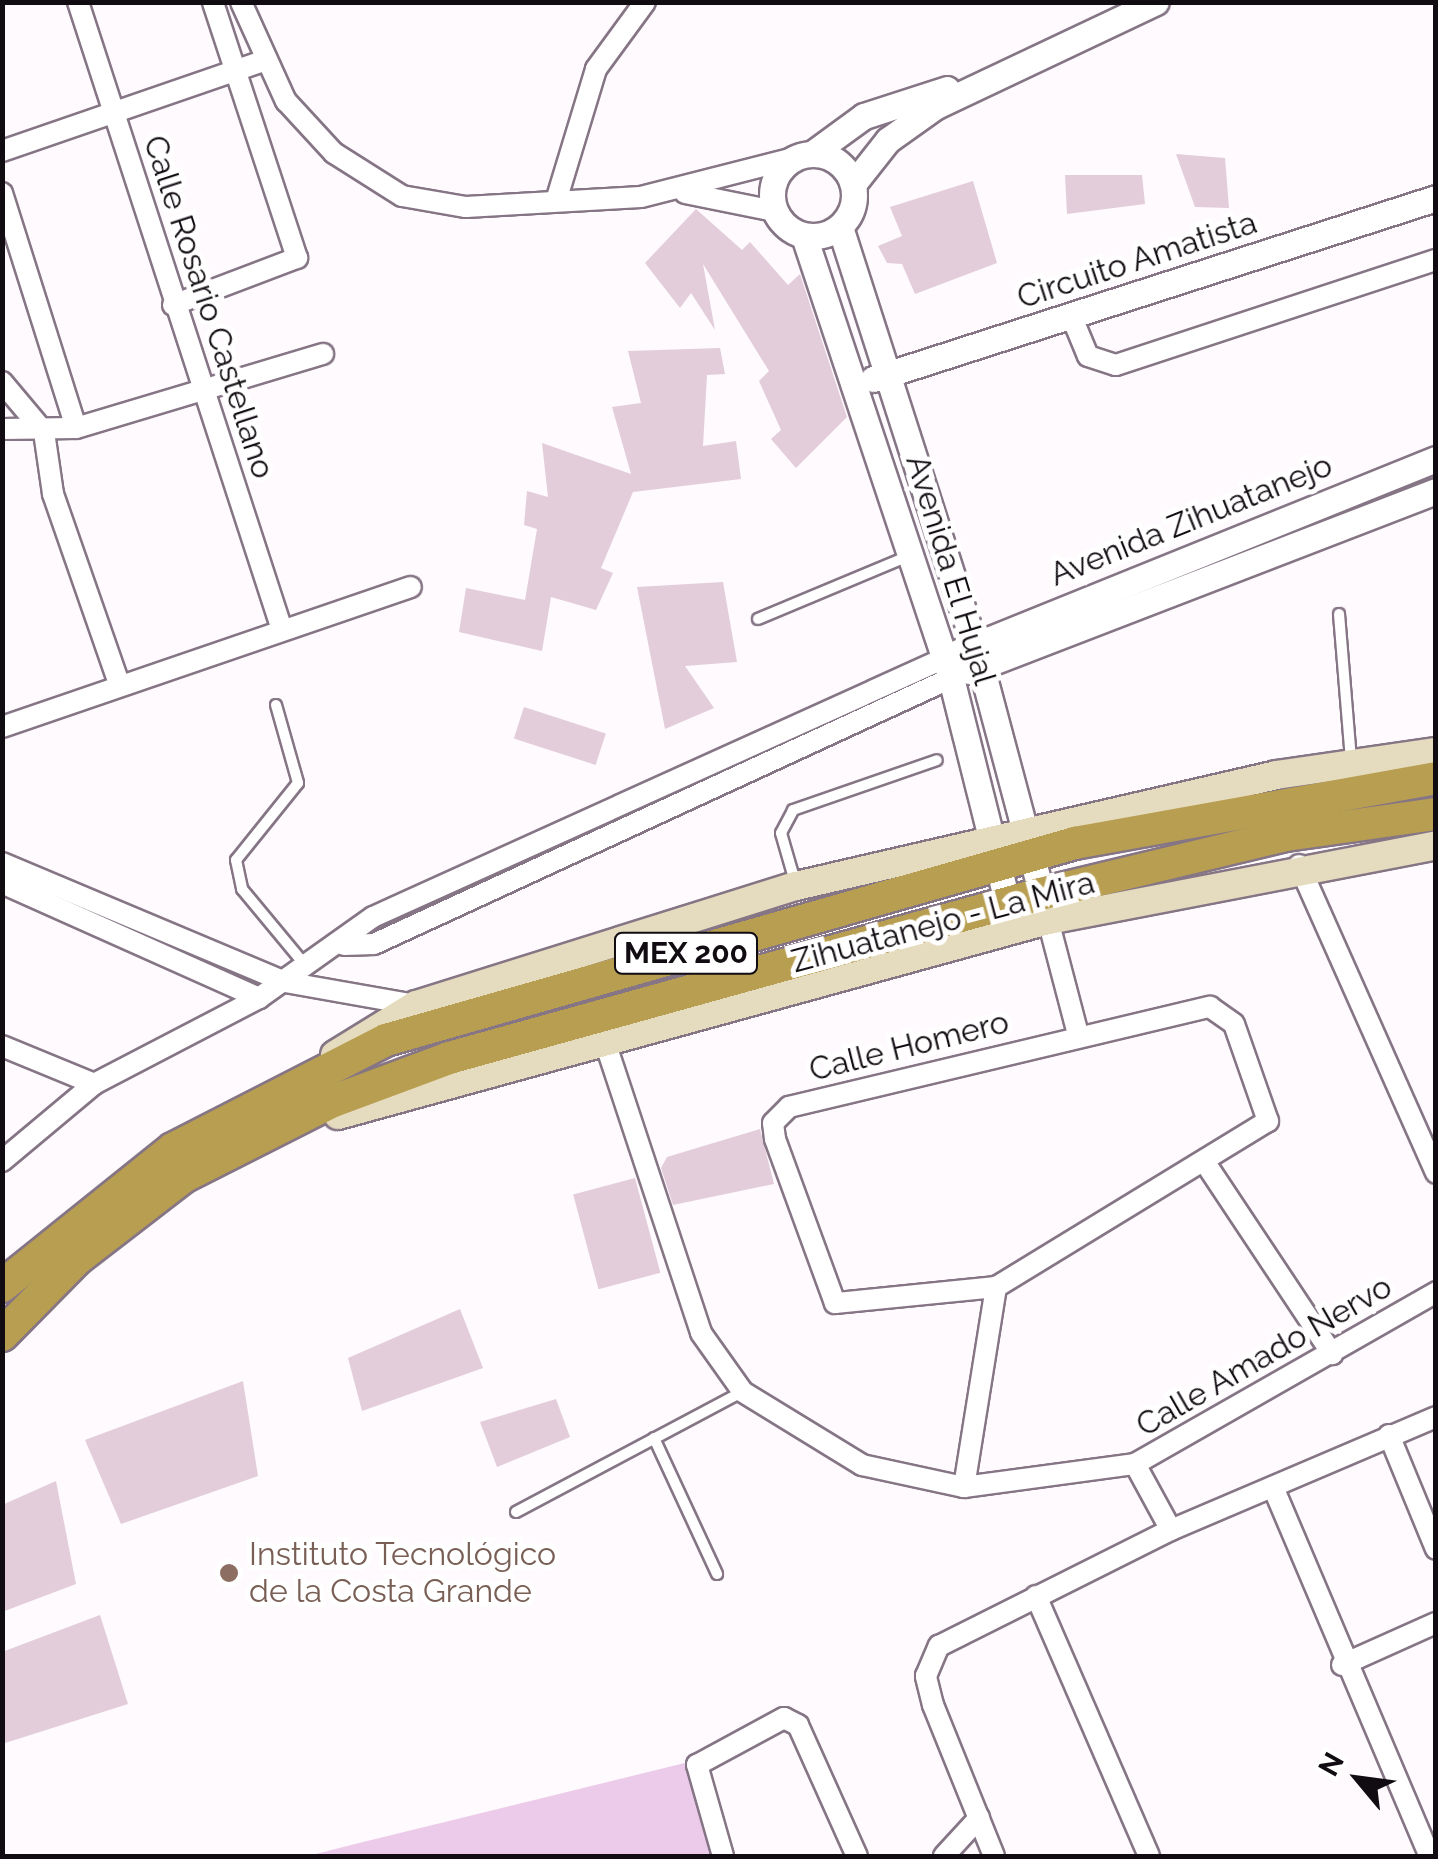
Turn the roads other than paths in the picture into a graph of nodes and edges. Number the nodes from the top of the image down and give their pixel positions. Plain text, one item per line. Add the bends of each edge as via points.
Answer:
1 (78, 2) edge
2 (212, 2) edge
3 (241, 2) edge
4 (645, 2) edge
5 (1156, 2) edge
6 (264, 61) junction
7 (235, 72) junction
8 (1000, 74) junction
9 (116, 118) junction
10 (2, 151) edge
11 (804, 156) junction
12 (854, 182) junction
13 (2, 192) edge
14 (668, 192) junction
15 (1436, 198) edge
16 (556, 201) junction
17 (774, 211) junction
18 (8, 220) junction
19 (840, 227) junction
20 (804, 236) junction
21 (2, 248) edge
22 (1436, 260) edge
23 (173, 305) junction
24 (1071, 315) junction
25 (322, 354) dead end
26 (885, 375) junction
27 (2, 382) edge
28 (202, 385) junction
29 (858, 385) junction
30 (76, 428) junction
31 (2, 429) edge
32 (44, 432) junction
33 (1436, 458) edge
34 (1436, 491) edge
35 (1206, 548) junction
36 (912, 555) junction
37 (1210, 575) junction
38 (411, 587) dead end
39 (1339, 614) dead end
40 (758, 619) dead end
41 (282, 630) junction
42 (976, 655) junction
43 (948, 668) junction
44 (120, 686) junction
45 (276, 705) dead end
46 (2, 727) edge
47 (1436, 752) edge
48 (938, 760) dead end
49 (1351, 760) junction
50 (1436, 778) edge
51 (1436, 814) edge
52 (1436, 845) edge
53 (1013, 848) junction
54 (2, 863) edge
55 (1300, 864) junction
56 (2, 882) edge
57 (796, 886) junction
58 (1044, 907) junction
59 (1011, 916) junction
60 (307, 966) junction
61 (285, 982) junction
62 (260, 998) junction
63 (416, 1005) junction
64 (1078, 1034) junction
65 (606, 1042) junction
66 (2, 1046) edge
67 (314, 1071) junction
68 (94, 1084) junction
69 (1204, 1160) junction
70 (2, 1161) edge
71 (1436, 1173) edge
72 (183, 1177) junction
73 (2, 1286) edge
74 (996, 1286) junction
75 (1436, 1292) edge
76 (2, 1335) edge
77 (1332, 1354) junction
78 (743, 1392) junction
79 (1436, 1417) edge
80 (1389, 1435) junction
81 (654, 1438) junction
82 (1135, 1464) junction
83 (964, 1487) junction
84 (1274, 1487) junction
85 (516, 1512) dead end
86 (1171, 1530) junction
87 (1436, 1549) edge
88 (716, 1574) dead end
89 (1036, 1596) junction
90 (1436, 1622) edge
91 (1342, 1665) junction
92 (979, 1818) junction
93 (723, 1856) edge
94 (857, 1856) edge
95 (944, 1856) edge
96 (994, 1856) edge
97 (1149, 1856) edge
98 (1430, 1856) edge

1 - 9 street, Calle Rosario Castellano
2 - 7 street
3 - 6 street
4 - 16 street via 596,69
5 - 8 street
6 - 7 street
6 - 16 street via 334,154 402,196 466,207
7 - 9 street
7 - 23 street via 297,258
8 - 11 street via 864,116
8 - 12 street via 888,140
9 - 10 street
9 - 23 street, Calle Rosario Castellano
11 - 12 street via 842,165
11 - 14 street
11 - 17 street via 778,172
12 - 19 street
13 - 18 street
14 - 16 street
14 - 17 street
15 - 24 street, Circuito Amatista
17 - 20 street
18 - 21 street
18 - 30 street
19 - 20 street
19 - 26 street, Avenida El Hujal
20 - 29 street, Avenida El Hujal
22 - 24 street via 1116,366 1088,356
23 - 28 street, Calle Rosario Castellano
24 - 26 street, Circuito Amatista
25 - 28 street
26 - 29 street, Circuito Amatista
26 - 42 street, Avenida El Hujal
27 - 32 street
28 - 30 street
28 - 41 street, Calle Rosario Castellano
29 - 36 street, Avenida El Hujal
30 - 32 street
31 - 32 street
32 - 44 street via 53,494
33 - 35 street, Avenida Zihuatanejo
34 - 37 street, Avenida Zihuatanejo
35 - 37 street
35 - 42 street, Avenida Zihuatanejo
36 - 40 lane
36 - 43 street, Avenida El Hujal
37 - 42 street, Avenida Zihuatanejo
38 - 41 street
39 - 49 lane
41 - 44 street
42 - 43 street
42 - 53 street, Avenida El Hujal
43 - 53 street, Avenida El Hujal
43 - 60 street via 373,917 344,946
44 - 46 street
45 - 60 lane via 298,783 236,860 242,889
47 - 49 main road
48 - 57 lane via 793,810 782,833
49 - 53 main road
50 - 53 highway, Zihuatanejo - La Mira / MEX 200
51 - 58 highway, Zihuatanejo - La Mira / MEX 200 via 1286,834
52 - 55 main road
53 - 57 main road
53 - 58 street, Avenida El Hujal
53 - 59 street, Avenida El Hujal
53 - 67 highway, Zihuatanejo - La Mira / MEX 200 via 458,1016
54 - 61 street
55 - 58 main road
55 - 71 street
56 - 62 street
57 - 63 main road
58 - 59 highway, Zihuatanejo - La Mira / MEX 200
58 - 64 street
59 - 65 main road
59 - 72 highway, Zihuatanejo - La Mira / MEX 200 via 449,1058 331,1102
60 - 61 street
61 - 62 street
61 - 63 street
62 - 68 street
63 - 67 main road
64 - 69 street, Calle Homero via 1219,1007 1268,1120
64 - 74 street, Calle Homero via 788,1107 773,1123 835,1303
65 - 72 main road via 344,1113
65 - 78 street, Calle Amado Nervo via 702,1333
66 - 68 street
67 - 73 highway, Zihuatanejo - La Mira / MEX 200 via 173,1149
68 - 70 street
69 - 74 street, Calle Homero
69 - 77 street
72 - 76 highway, Zihuatanejo - La Mira / MEX 200 via 78,1258
74 - 83 street
75 - 77 street, Calle Amado Nervo
77 - 82 street, Calle Amado Nervo
78 - 81 lane
78 - 83 street, Calle Amado Nervo via 862,1465
79 - 80 street
80 - 84 street
80 - 87 street
81 - 85 lane
81 - 88 lane
82 - 83 street, Calle Amado Nervo
82 - 86 street
84 - 86 street
84 - 91 street
86 - 89 street
89 - 92 street via 940,1646 926,1676
89 - 97 street
90 - 91 street
91 - 98 street
92 - 95 street
92 - 96 street
93 - 94 street via 697,1764 784,1718 798,1725

